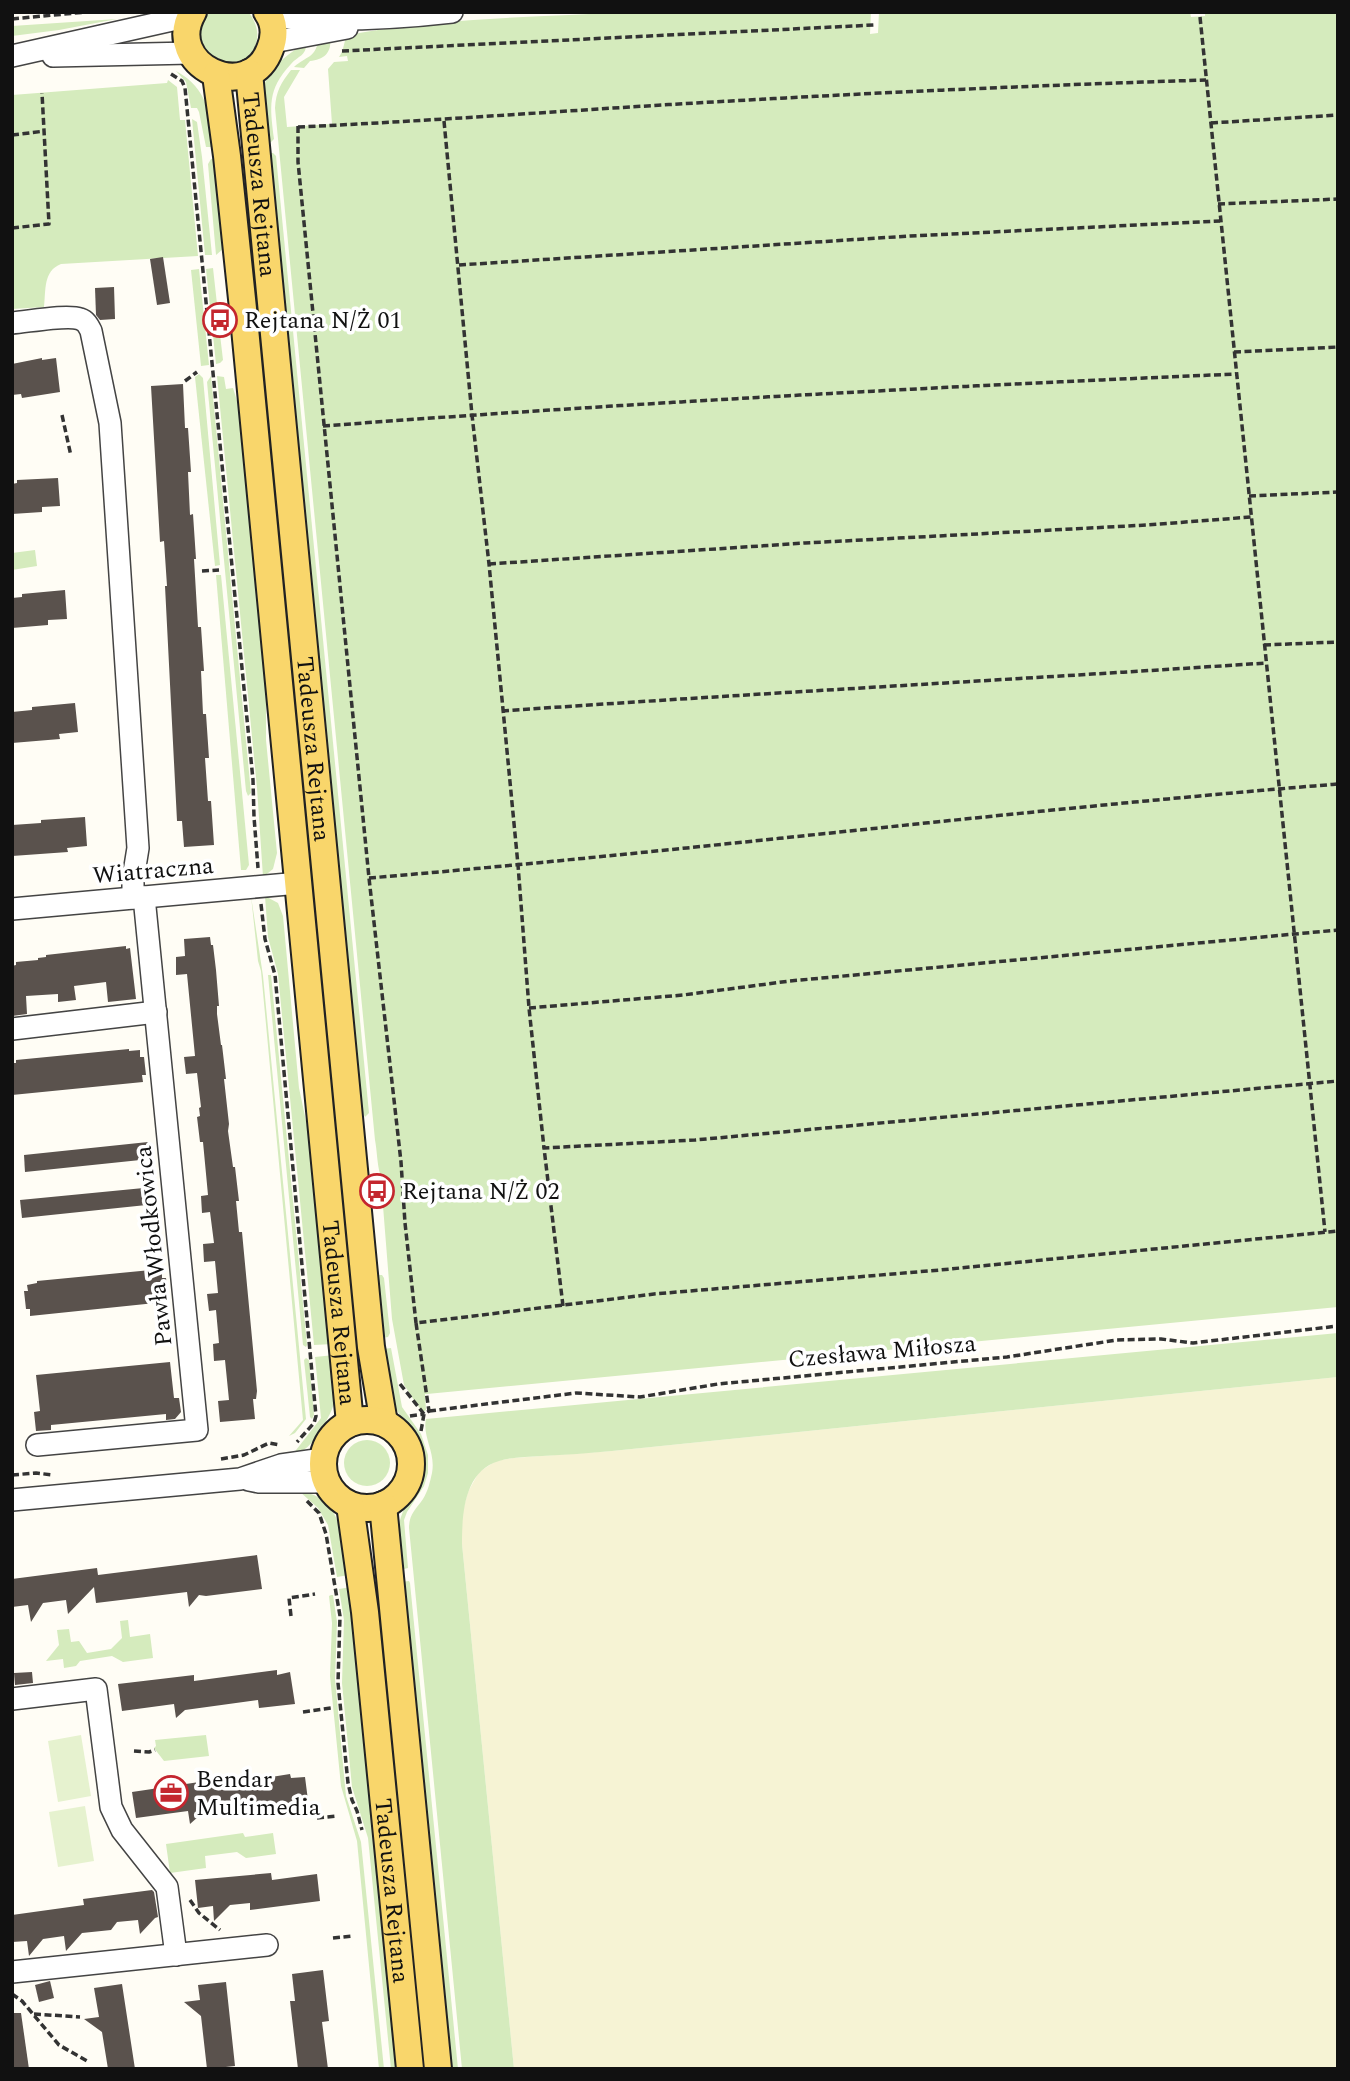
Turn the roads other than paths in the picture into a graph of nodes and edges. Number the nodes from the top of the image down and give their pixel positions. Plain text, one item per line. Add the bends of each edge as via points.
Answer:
1 (452, 12) edge
2 (191, 14) edge
3 (270, 24) edge
4 (191, 53) junction
5 (12, 57) edge
6 (249, 73) junction
7 (216, 75) junction
8 (12, 323) edge
9 (299, 883) junction
10 (139, 897) junction
11 (12, 909) edge
12 (156, 1012) junction
13 (12, 1028) edge
14 (350, 1423) junction
15 (384, 1423) junction
16 (37, 1445) dead end
17 (324, 1470) junction
18 (12, 1500) edge
19 (350, 1505) junction
20 (383, 1506) junction
21 (12, 1699) edge
22 (267, 1945) dead end
23 (176, 1955) junction
24 (12, 1972) edge
25 (410, 2069) edge
26 (438, 2069) edge

1 - 3 street
2 - 4 main road via 187,28
2 - 5 street
3 - 6 main road via 268,55
4 - 5 street
4 - 7 main road via 201,67
6 - 7 main road
6 - 15 main road, Tadeusza Rejtana via 371,1347
7 - 9 main road, Tadeusza Rejtana
8 - 10 street, Pawła Włodkowica via 80,319 91,331 109,413 138,848 133,878
9 - 10 street, Wiatraczna
9 - 14 main road, Tadeusza Rejtana
10 - 11 street, Wiatraczna
10 - 12 street, Pawła Włodkowica
12 - 13 street
12 - 16 street, Pawła Włodkowica via 197,1430
14 - 15 main road via 367,1419
14 - 17 main road via 327,1444
15 - 20 main road via 399,1433 408,1447 411,1465 408,1482
17 - 18 street via 259,1482 240,1479
17 - 19 main road via 340,1500
19 - 20 main road
19 - 25 main road, Tadeusza Rejtana via 368,1638
20 - 26 main road, Tadeusza Rejtana
21 - 23 street via 96,1689 114,1816 169,1892
22 - 23 street
23 - 24 street

